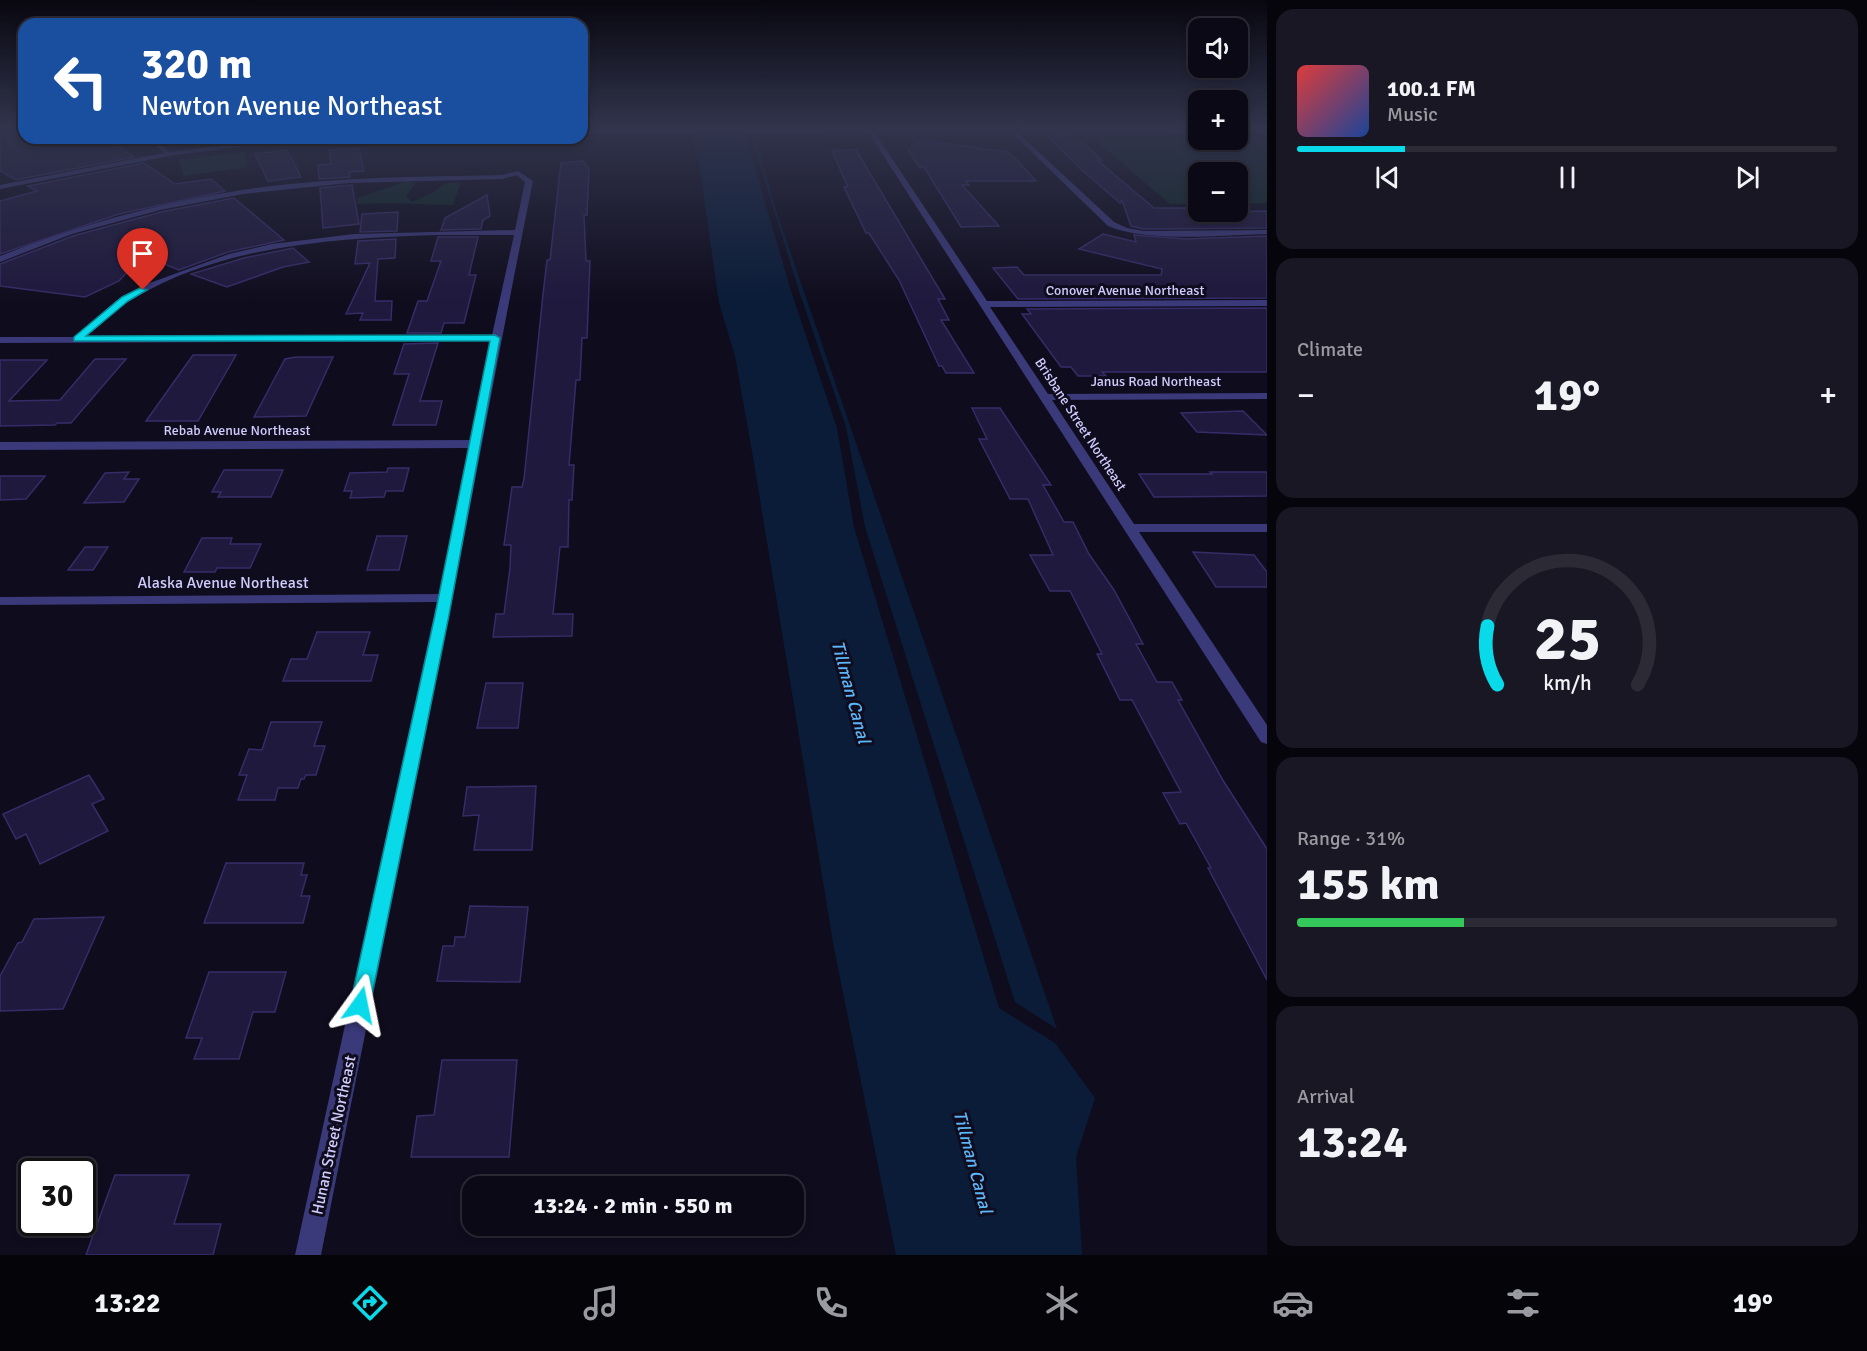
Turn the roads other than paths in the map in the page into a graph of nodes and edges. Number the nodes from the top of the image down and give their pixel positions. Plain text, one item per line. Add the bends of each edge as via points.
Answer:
1 (305, 186) edge
2 (528, 186) edge
3 (907, 186) edge
4 (1071, 186) edge
5 (520, 232) junction
6 (1267, 232) edge
7 (0, 259) edge
8 (983, 303) junction
9 (1267, 303) edge
10 (495, 338) junction
11 (77, 339) junction
12 (0, 340) edge
13 (1267, 396) edge
14 (1045, 397) junction
15 (474, 444) junction
16 (0, 446) edge
17 (1131, 528) junction
18 (1267, 528) edge
19 (445, 598) junction
20 (0, 601) edge
21 (1265, 732) edge
22 (308, 1255) edge

1 - 7 street, Hunan Street Northeast via 243,192 159,208 69,232
2 - 5 street, Hunan Street Northeast
3 - 8 street, Brisbane Street Northeast
4 - 6 street via 1111,224 1125,230
5 - 10 street, Hunan Street Northeast
5 - 11 street via 339,236 221,258 164,279 125,299
8 - 9 street, Conover Avenue Northeast
8 - 14 street, Brisbane Street Northeast
10 - 11 street
10 - 15 street, Hunan Street Northeast
11 - 12 street
13 - 14 street, Janus Road Northeast
14 - 17 street, Brisbane Street Northeast
15 - 16 street, Rebab Avenue Northeast
15 - 19 street, Hunan Street Northeast
17 - 18 street
17 - 21 street, Brisbane Street Northeast
19 - 20 street, Alaska Avenue Northeast
19 - 22 street, Hunan Street Northeast

